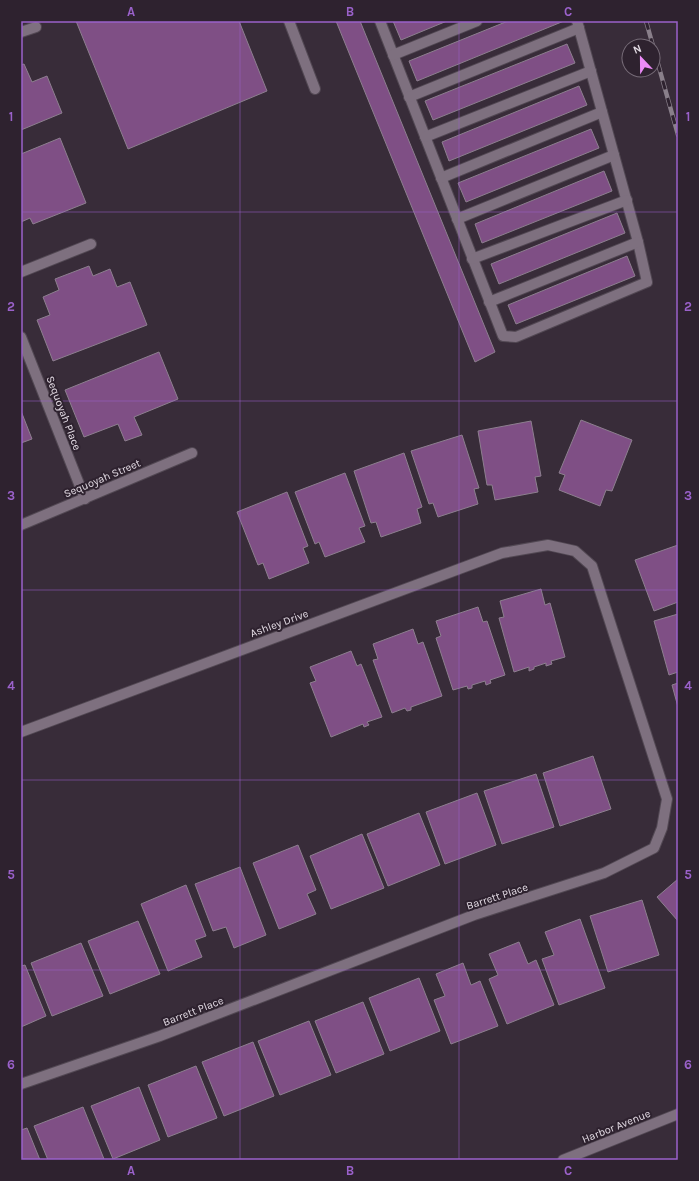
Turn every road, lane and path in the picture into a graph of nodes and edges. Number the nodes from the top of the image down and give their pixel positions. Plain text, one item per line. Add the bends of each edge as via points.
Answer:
1 (289, 21) edge
2 (380, 21) edge
3 (477, 21) edge
4 (578, 24) edge
5 (36, 27) dead end
6 (21, 32) edge
7 (393, 55) junction
8 (591, 71) junction
9 (315, 89) dead end
10 (410, 98) junction
11 (602, 112) junction
12 (425, 137) junction
13 (614, 155) junction
14 (441, 178) junction
15 (627, 200) junction
16 (457, 219) junction
17 (638, 242) junction
18 (91, 244) dead end
19 (472, 259) junction
20 (21, 272) edge
21 (489, 302) junction
22 (21, 337) edge
23 (192, 453) dead end
24 (84, 499) junction
25 (21, 525) edge
26 (548, 546) joint
27 (21, 732) edge
28 (21, 1084) edge
29 (678, 1114) edge
30 (563, 1160) edge

1 - 9 street
2 - 7 street
3 - 7 street
4 - 8 street
4 - 10 street
5 - 6 street
7 - 10 street
8 - 11 street
8 - 12 street
10 - 12 street
11 - 13 street
11 - 14 street
12 - 14 street
13 - 15 street
13 - 16 street
14 - 16 street
15 - 17 street
15 - 19 street
16 - 19 street
17 - 21 street
17 - 21 street via 647,282 516,337 502,336
18 - 20 street
19 - 21 street
22 - 24 street, Sequoyah Place
23 - 24 street, Sequoyah Street
24 - 25 street, Sequoyah Street
26 - 27 street, Ashley Drive via 502,553
26 - 28 street, Barrett Place via 575,551 592,566 667,799 662,828 654,848 604,873 474,915 160,1036
29 - 30 street, Harbor Avenue

